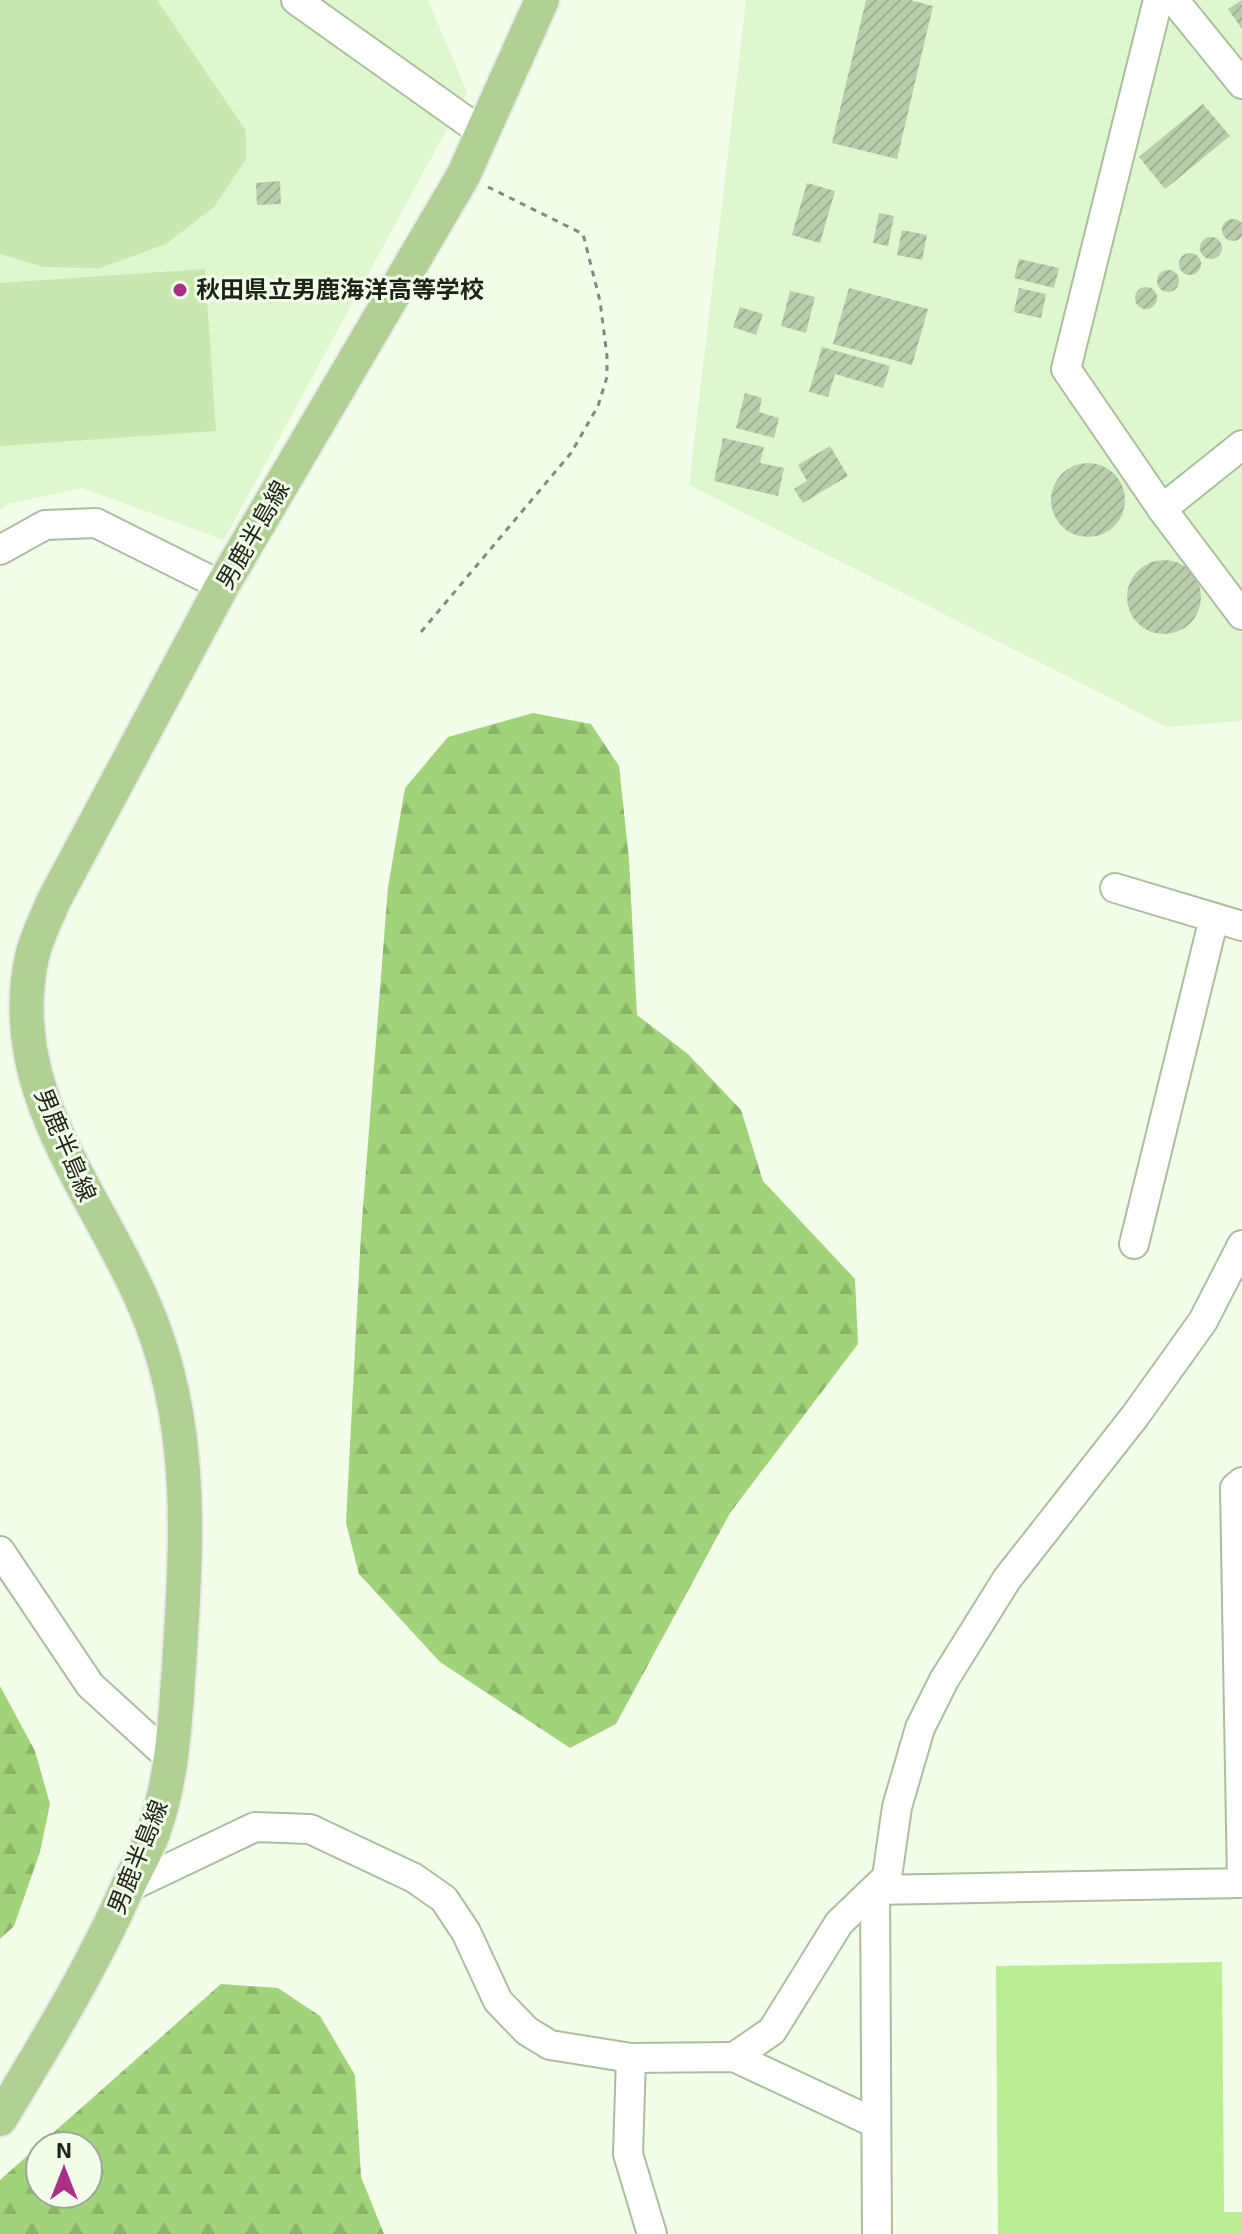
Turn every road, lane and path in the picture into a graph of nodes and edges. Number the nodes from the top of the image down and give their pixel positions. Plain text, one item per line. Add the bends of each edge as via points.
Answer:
1 (296, 0) edge
2 (542, 0) edge
3 (1158, 0) edge
4 (1187, 7) edge
5 (1242, 84) edge
6 (483, 133) junction
7 (463, 176) junction
8 (1242, 445) edge
9 (1162, 509) junction
10 (0, 550) edge
11 (222, 586) junction
12 (1242, 615) edge
13 (421, 632) dead end
14 (1115, 888) dead end
15 (1214, 918) junction
16 (1242, 926) edge
17 (1134, 1244) dead end
18 (1242, 1245) edge
19 (1242, 1482) edge
20 (0, 1551) edge
21 (172, 1760) junction
22 (127, 1888) junction
23 (875, 1890) junction
24 (734, 2057) junction
25 (631, 2058) junction
26 (0, 2119) edge
27 (875, 2123) junction
28 (652, 2234) edge
29 (877, 2234) edge

1 - 6 street
2 - 6 main road, 男鹿半島線
3 - 9 street via 1066,369
4 - 5 street
6 - 7 main road, 男鹿半島線
7 - 11 main road, 男鹿半島線
7 - 13 path via 583,234 600,301 607,377 598,406 571,453
8 - 9 street
9 - 12 street
10 - 11 street via 45,525 96,523
11 - 21 main road, 男鹿半島線 via 53,902 32,956 27,1006 30,1057 44,1107 157,1337 182,1429 187,1547
14 - 15 street
15 - 16 street
15 - 17 street
18 - 23 street via 1203,1321 1007,1579 944,1680 920,1728 897,1807 891,1864
19 - 23 street via 1235,1488 1242,1883
20 - 21 street via 90,1685
21 - 22 main road, 男鹿半島線 via 155,1827
22 - 25 street via 255,1827 310,1829 414,1878 444,1899 466,1932 498,2001 527,2031 550,2045
22 - 26 main road, 男鹿半島線 via 65,2013
23 - 24 street via 839,1923 772,2031
23 - 27 street
24 - 25 street
24 - 27 street
25 - 28 street via 628,2154
27 - 29 street

